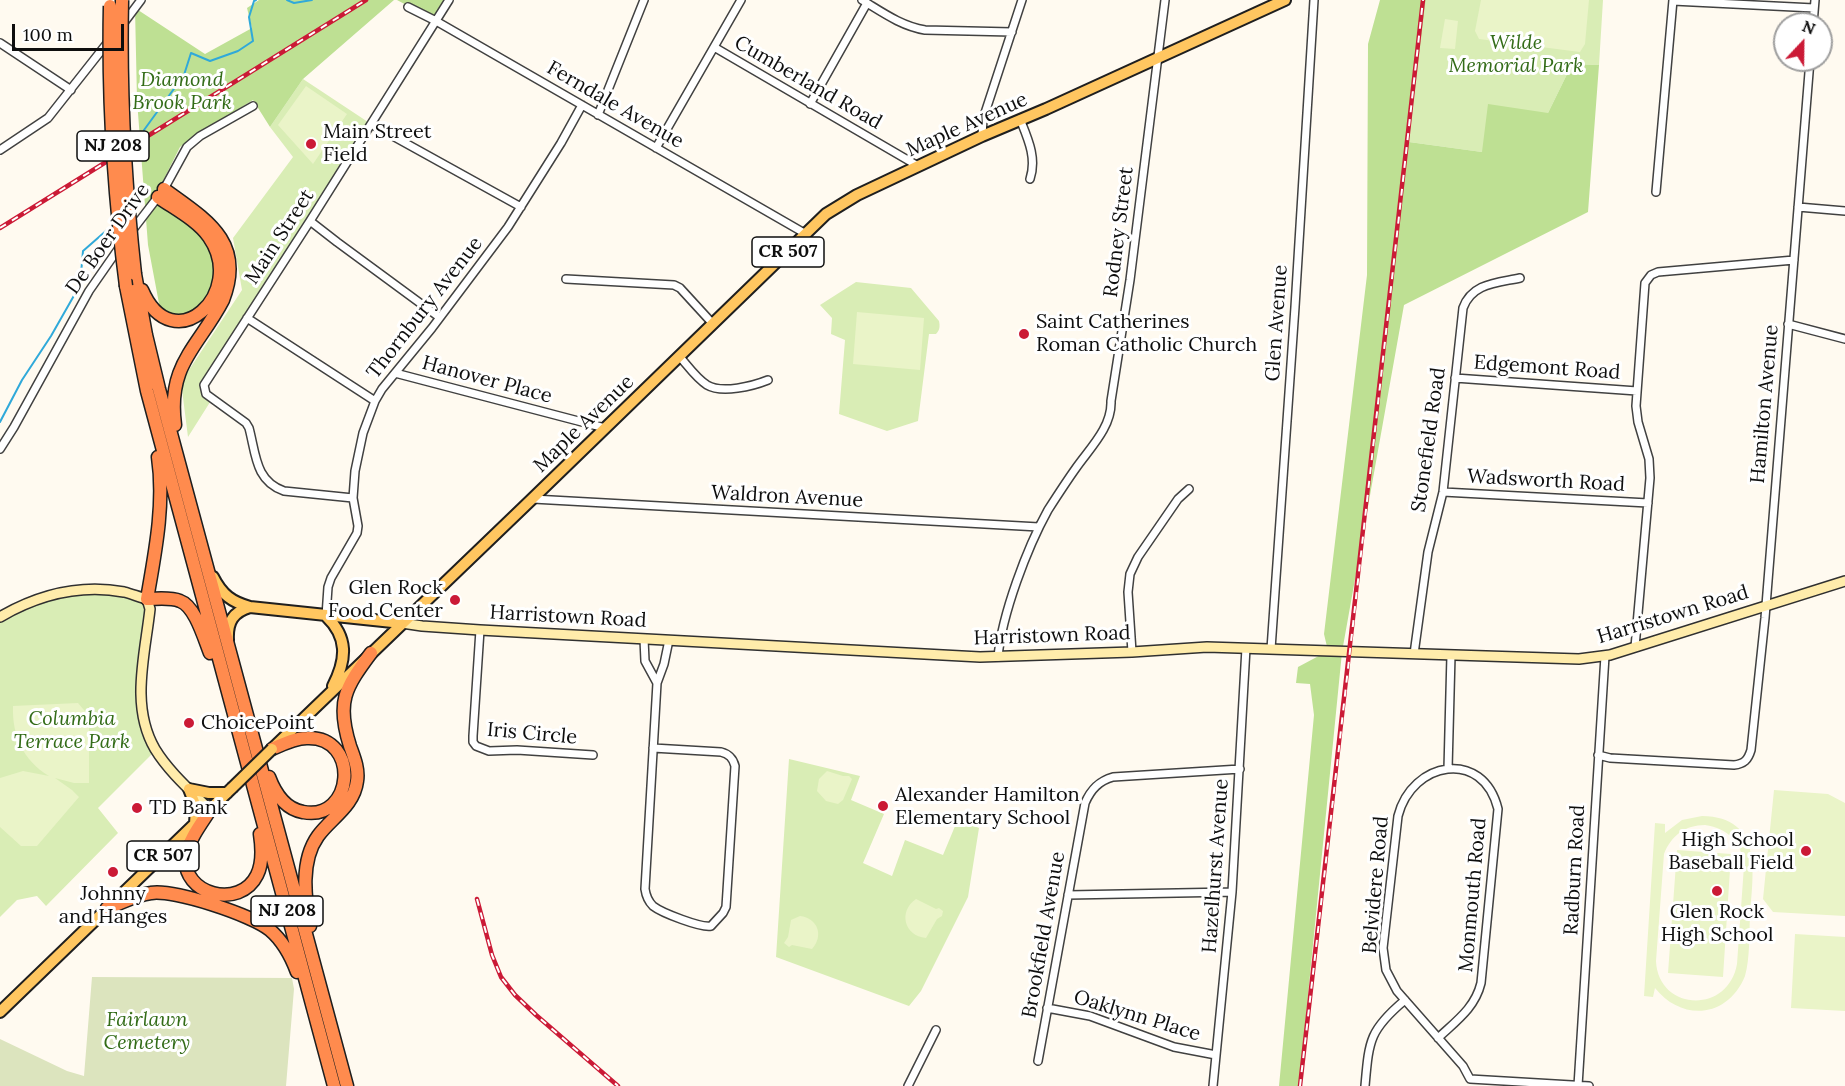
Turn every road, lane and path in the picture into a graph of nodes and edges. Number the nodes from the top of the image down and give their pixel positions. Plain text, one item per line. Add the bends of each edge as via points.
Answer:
1 (141, 0) edge
2 (449, 0) edge
3 (644, 0) edge
4 (741, 0) edge
5 (1022, 0) edge
6 (1165, 0) edge
7 (1286, 0) edge
8 (1314, 0) edge
9 (1673, 0) edge
10 (114, 2) edge
11 (865, 2) edge
12 (1815, 4) edge
13 (408, 7) dead end
14 (436, 21) junction
15 (1012, 32) junction
16 (0, 42) edge
17 (714, 47) junction
18 (1157, 59) junction
19 (1809, 72) edge
20 (71, 90) junction
21 (810, 104) junction
22 (582, 105) junction
23 (253, 106) dead end
24 (598, 115) junction
25 (1020, 119) junction
26 (371, 124) junction
27 (982, 136) junction
28 (656, 148) junction
29 (0, 150) edge
30 (918, 166) junction
31 (1030, 179) dead end
32 (1656, 192) dead end
33 (161, 193) junction
34 (521, 207) junction
35 (1798, 207) junction
36 (1845, 211) edge
37 (310, 221) junction
38 (806, 234) junction
39 (1794, 260) junction
40 (135, 274) junction
41 (1520, 278) dead end
42 (566, 279) dead end
43 (439, 317) junction
44 (247, 318) junction
45 (713, 324) junction
46 (1788, 324) junction
47 (1845, 339) edge
48 (680, 357) junction
49 (395, 373) junction
50 (1455, 378) junction
51 (768, 380) dead end
52 (147, 391) junction
53 (1637, 391) junction
54 (375, 401) junction
55 (605, 429) junction
56 (0, 449) edge
57 (182, 477) junction
58 (1190, 489) dead end
59 (1443, 492) junction
60 (353, 498) junction
61 (533, 499) junction
62 (1648, 503) junction
63 (1040, 527) junction
64 (205, 561) junction
65 (1845, 581) edge
66 (147, 599) junction
67 (1765, 606) junction
68 (250, 607) junction
69 (326, 616) junction
70 (0, 617) edge
71 (402, 623) junction
72 (480, 630) junction
73 (644, 639) junction
74 (669, 640) junction
75 (228, 646) junction
76 (1635, 647) junction
77 (1246, 648) junction
78 (1271, 649) junction
79 (1132, 652) junction
80 (371, 653) junction
81 (1414, 654) junction
82 (1451, 655) junction
83 (1605, 656) junction
84 (998, 657) junction
85 (224, 678) junction
86 (657, 683) junction
87 (329, 693) junction
88 (250, 728) junction
89 (653, 748) junction
90 (272, 749) junction
91 (244, 753) junction
92 (593, 755) dead end
93 (1598, 755) junction
94 (1448, 769) junction
95 (1240, 770) junction
96 (189, 789) junction
97 (230, 791) junction
98 (210, 810) junction
99 (195, 824) junction
100 (1232, 892) junction
101 (1068, 895) junction
102 (107, 908) junction
103 (1405, 1000) junction
104 (325, 1004) junction
105 (1047, 1008) junction
106 (0, 1012) edge
107 (936, 1030) dead end
108 (1438, 1038) junction
109 (1216, 1055) junction
110 (1038, 1061) dead end
111 (329, 1068) junction
112 (1471, 1083) edge
113 (334, 1086) edge
114 (347, 1086) edge
115 (908, 1086) edge
116 (1213, 1086) edge
117 (1365, 1086) edge
118 (1578, 1086) edge
119 (1589, 1086) edge

1 - 20 street
2 - 14 street, Main Street
3 - 24 street
4 - 17 street
5 - 15 street
6 - 18 street, Rodney Street
7 - 18 main road, Maple Avenue / CR 507
8 - 78 street, Glen Avenue
9 - 12 street
9 - 32 street
10 - 40 highway, NJ 208, bridge
10 - 52 highway, NJ 208, bridge via 110,77 119,229
11 - 15 street via 914,28
11 - 21 street
13 - 14 street, Ferndale Avenue
14 - 22 street, Ferndale Avenue
14 - 26 street, Main Street
15 - 27 street via 983,119
16 - 20 street
17 - 21 street, Cumberland Road
17 - 28 street
18 - 25 main road, Maple Avenue / CR 507
18 - 63 street, Rodney Street via 1111,409 1104,429 1063,486
19 - 35 street, Hamilton Avenue
20 - 29 street via 48,118
21 - 30 street, Cumberland Road
22 - 24 street, Ferndale Avenue
22 - 34 street, Thornbury Avenue
23 - 33 street, De Boer Drive via 187,147
24 - 28 street, Ferndale Avenue
25 - 27 main road, Maple Avenue / CR 507
25 - 31 street via 1033,157
26 - 34 street
26 - 37 street, Main Street
27 - 30 main road, Maple Avenue / CR 507
28 - 38 street, Ferndale Avenue
30 - 38 main road, Maple Avenue / CR 507 via 840,205
33 - 40 highway via 211,239 219,263 217,289 198,315 170,320 149,304
33 - 56 street, De Boer Drive via 89,291
33 - 57 highway via 213,226 229,261 229,282 223,300 176,379 173,403
34 - 43 street, Thornbury Avenue
35 - 36 street
35 - 39 street, Hamilton Avenue
37 - 43 street
37 - 44 street, Main Street
38 - 45 main road, Maple Avenue / CR 507
39 - 46 street, Hamilton Avenue
39 - 53 street via 1651,275 1645,283
40 - 57 highway, NJ 208 via 148,344
41 - 50 street, Stonefield Road via 1482,286 1470,294 1463,308
42 - 45 street via 674,285
43 - 49 street, Thornbury Avenue
44 - 54 street
44 - 60 street, Main Street via 205,381 206,394 246,423 262,476 273,487
45 - 48 main road, Maple Avenue / CR 507
46 - 47 street
46 - 67 street, Hamilton Avenue
48 - 51 street via 711,387 754,386
48 - 55 main road, Maple Avenue / CR 507
49 - 54 street, Thornbury Avenue
49 - 55 street, Hanover Place
50 - 53 street, Edgemont Road
50 - 59 street, Stonefield Road
52 - 66 highway via 161,489
52 - 85 highway, NJ 208
53 - 62 street via 1638,422 1649,459
54 - 60 street, Thornbury Avenue via 358,452
55 - 61 main road, Maple Avenue / CR 507
57 - 64 highway, NJ 208
58 - 79 street via 1178,499 1130,574
59 - 62 street, Wadsworth Road
59 - 81 street, Stonefield Road via 1428,552
60 - 69 street, Thornbury Avenue via 357,533 331,578
61 - 63 street, Waldron Avenue
61 - 71 main road, Maple Avenue / CR 507
62 - 76 street
63 - 84 street, Rodney Street via 1011,603
64 - 68 main road, Harristown Road via 226,597
64 - 75 highway, NJ 208
65 - 67 street, Harristown Road
66 - 70 street via 122,592 74,591 31,601
66 - 85 highway via 178,600 189,607
66 - 96 street via 150,609 140,698 144,723 156,750
67 - 76 street, Harristown Road
67 - 93 street, Hamilton Avenue via 1751,750 1744,762 1734,765
68 - 69 main road, Harristown Road
68 - 75 main road via 233,616
69 - 71 main road, Harristown Road
69 - 87 main road via 341,636 344,653
71 - 72 street, Harristown Road
71 - 80 main road, Maple Avenue / CR 507
72 - 73 street, Harristown Road
72 - 92 street, Iris Circle via 473,736 476,746 489,751
73 - 74 street, Harristown Road
73 - 86 street via 645,661
74 - 84 street, Harristown Road
74 - 86 street
75 - 88 highway, NJ 208
76 - 83 street, Harristown Road
77 - 78 street, Harristown Road
77 - 79 street, Harristown Road
77 - 95 street, Hazelhurst Avenue
78 - 81 street, Harristown Road
79 - 84 street, Harristown Road
80 - 87 main road, Maple Avenue / CR 507
80 - 104 highway via 350,683 344,700 345,728 358,771 354,793 317,838 307,864 309,921
81 - 82 street, Harristown Road
82 - 83 street, Harristown Road via 1579,659
82 - 94 street
83 - 93 street, Radburn Road
85 - 91 highway, NJ 208
86 - 89 street
87 - 90 main road, Maple Avenue / CR 507
88 - 90 highway via 272,785 291,808 318,811 340,795 346,772 340,756 329,744 305,738
88 - 104 highway, NJ 208
89 - 89 street via 721,752 730,756 735,766 726,907 711,926 701,926 657,909 646,896
90 - 97 main road, Maple Avenue / CR 507, bridge
91 - 98 highway via 259,825 261,858 253,882 230,895 204,890 188,870 189,845
91 - 111 highway, NJ 208
93 - 118 street, Radburn Road
94 - 103 street, Belvidere Road via 1418,781 1405,796 1398,816 1383,948 1391,981
94 - 108 street, Monmouth Road via 1464,770 1481,779 1492,792 1498,809 1479,993 1469,1009
95 - 100 street, Hazelhurst Avenue
95 - 101 street, Brookfield Avenue via 1113,777 1098,783 1085,803
96 - 97 main road via 209,793
96 - 98 street
96 - 99 main road via 196,807
97 - 98 main road, Maple Avenue / CR 507
98 - 99 main road, Maple Avenue / CR 507
99 - 102 main road, Maple Avenue / CR 507
100 - 101 street
100 - 109 street, Hazelhurst Avenue
101 - 105 street, Brookfield Avenue
102 - 106 main road, Maple Avenue / CR 507
102 - 111 highway via 160,892 246,916 267,927 283,944 294,967
103 - 108 street, Belvidere Road
103 - 117 street via 1384,1019 1372,1038
104 - 114 highway, NJ 208
105 - 109 street, Oaklynn Place via 1090,1016 1174,1047
105 - 110 street, Brookfield Avenue
107 - 115 street
108 - 112 street, Belvidere Road via 1463,1066
109 - 116 street, Hazelhurst Avenue
111 - 113 highway, NJ 208
112 - 118 street, Belvidere Road
118 - 119 street, Belvidere Road

